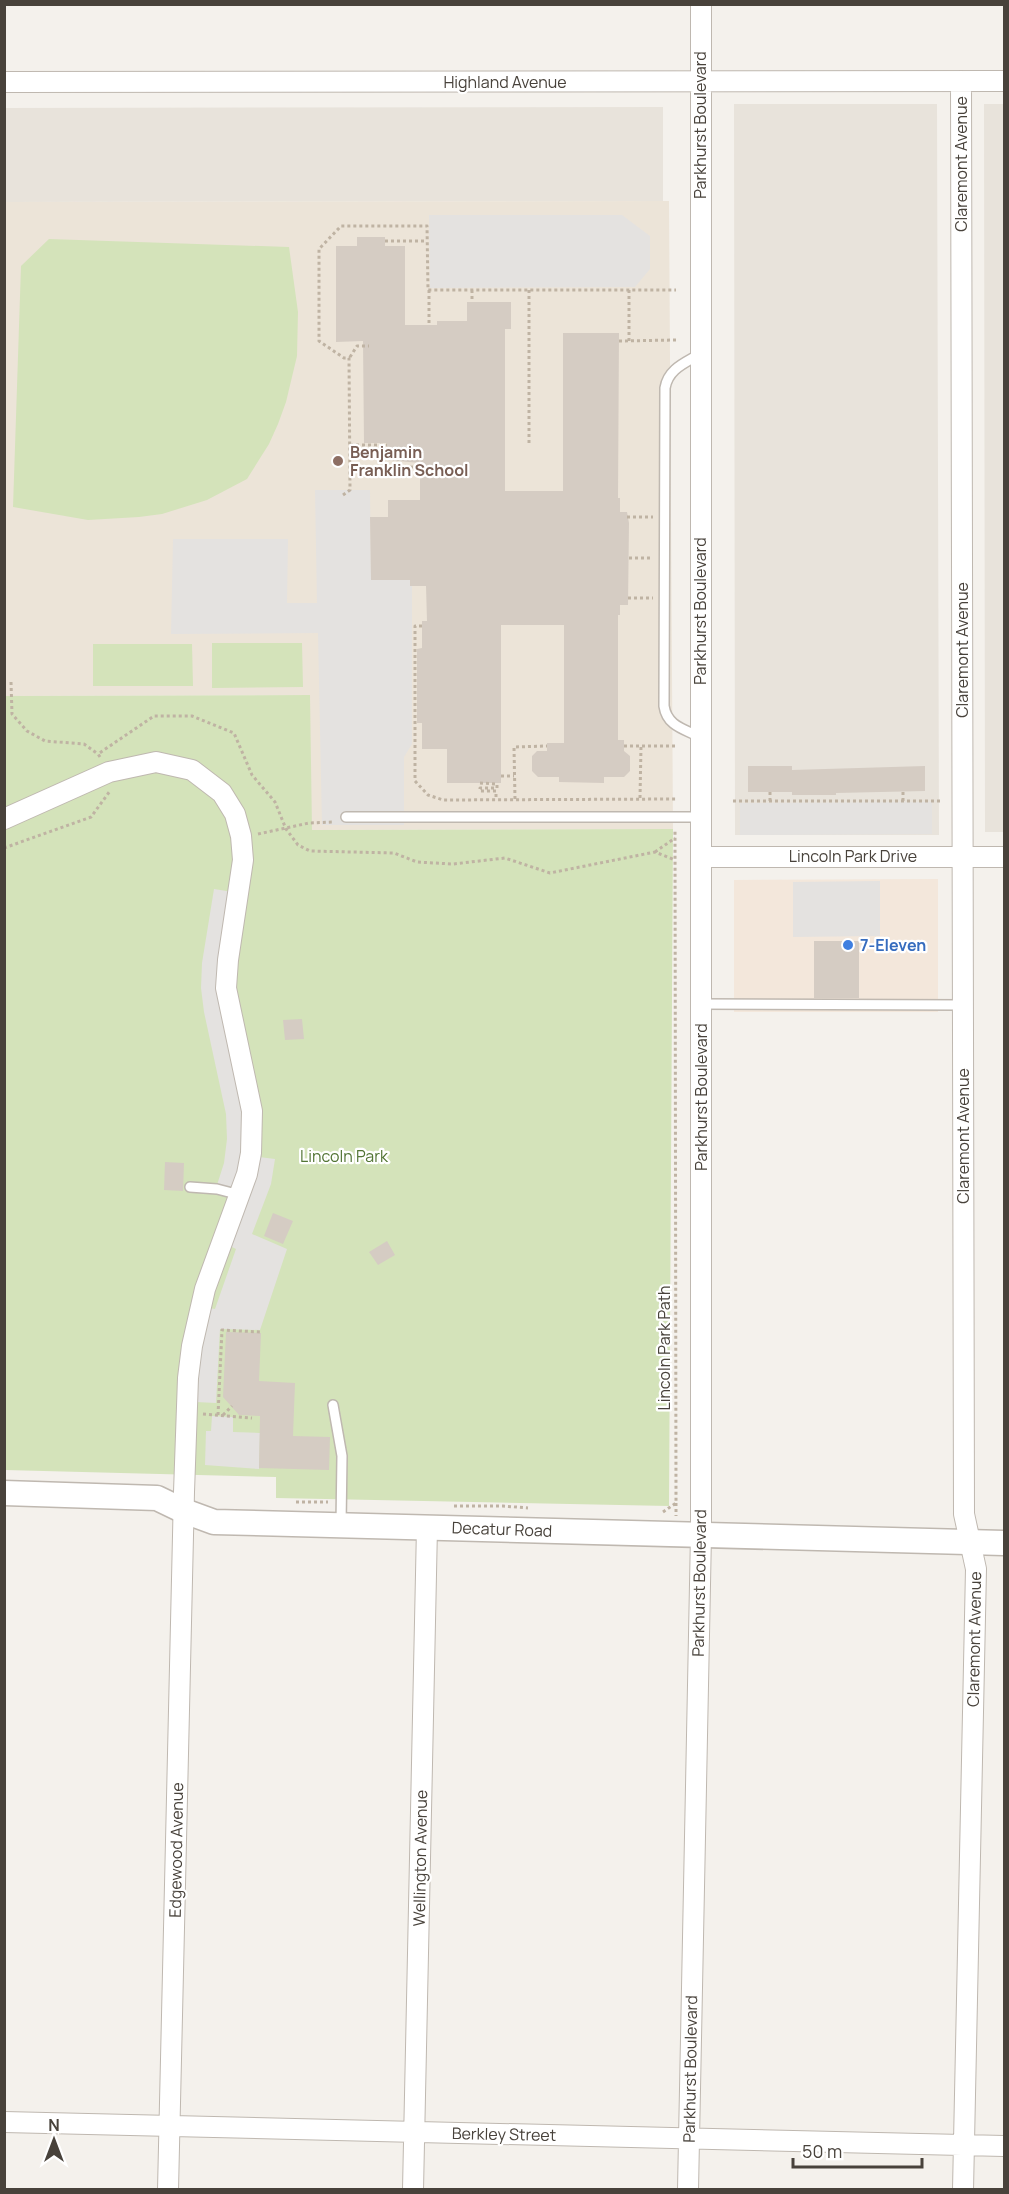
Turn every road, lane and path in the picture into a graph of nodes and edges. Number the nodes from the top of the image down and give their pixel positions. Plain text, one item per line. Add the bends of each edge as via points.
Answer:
1 (701, 4) edge
2 (961, 81) junction
3 (1005, 81) edge
4 (4, 82) edge
5 (700, 82) junction
6 (385, 241) dead end
7 (427, 241) junction
8 (429, 290) junction
9 (472, 290) junction
10 (529, 290) junction
11 (629, 290) junction
12 (676, 290) dead end
13 (472, 302) dead end
14 (429, 325) dead end
15 (676, 340) dead end
16 (619, 341) dead end
17 (629, 341) junction
18 (369, 346) dead end
19 (700, 354) junction
20 (350, 358) junction
21 (350, 445) junction
22 (387, 445) dead end
23 (529, 447) dead end
24 (420, 467) dead end
25 (350, 468) junction
26 (343, 495) dead end
27 (627, 517) dead end
28 (653, 517) dead end
29 (629, 558) dead end
30 (653, 558) dead end
31 (628, 598) dead end
32 (653, 598) dead end
33 (422, 626) dead end
34 (11, 682) dead end
35 (700, 737) junction
36 (548, 746) dead end
37 (624, 746) dead end
38 (641, 746) junction
39 (677, 746) dead end
40 (98, 754) junction
41 (109, 772) junction
42 (501, 776) dead end
43 (515, 776) junction
44 (480, 783) dead end
45 (770, 792) dead end
46 (903, 792) dead end
47 (859, 793) dead end
48 (815, 795) dead end
49 (640, 799) junction
50 (676, 799) dead end
51 (496, 800) junction
52 (515, 800) junction
53 (733, 801) dead end
54 (770, 801) junction
55 (815, 801) junction
56 (859, 801) junction
57 (903, 801) junction
58 (940, 801) dead end
59 (346, 817) dead end
60 (701, 817) junction
61 (4, 819) edge
62 (322, 822) dead end
63 (676, 824) dead end
64 (286, 828) junction
65 (250, 835) dead end
66 (675, 838) junction
67 (4, 848) edge
68 (655, 852) junction
69 (963, 856) junction
70 (701, 857) junction
71 (1005, 857) edge
72 (675, 860) junction
73 (701, 1004) junction
74 (963, 1005) junction
75 (190, 1187) dead end
76 (240, 1195) junction
77 (260, 1332) dead end
78 (333, 1405) dead end
79 (232, 1406) dead end
80 (197, 1414) dead end
81 (218, 1415) junction
82 (223, 1415) junction
83 (252, 1418) dead end
84 (4, 1493) edge
85 (447, 1507) dead end
86 (539, 1510) dead end
87 (184, 1511) junction
88 (659, 1514) dead end
89 (341, 1527) junction
90 (427, 1527) junction
91 (700, 1534) junction
92 (970, 1542) junction
93 (1005, 1543) edge
94 (4, 2122) edge
95 (170, 2126) junction
96 (414, 2132) junction
97 (689, 2139) junction
98 (964, 2145) junction
99 (1005, 2146) edge
100 (168, 2190) edge
101 (413, 2190) edge
102 (688, 2190) edge
103 (963, 2190) edge

1 - 5 street, Parkhurst Boulevard
2 - 3 street, Highland Avenue
2 - 5 street, Highland Avenue
2 - 69 street, Claremont Avenue
4 - 5 street, Highland Avenue
5 - 19 street, Parkhurst Boulevard
6 - 7 path
7 - 8 path
7 - 20 path via 427,226 341,226 319,249 319,341
8 - 9 path
8 - 14 path
9 - 10 path
9 - 13 path
10 - 11 path
10 - 23 path
11 - 12 path
11 - 17 path
15 - 17 path
16 - 17 path
18 - 20 path via 357,346
19 - 35 street, Parkhurst Boulevard
19 - 35 lane via 674,370 665,388 664,706 669,720
20 - 21 path
21 - 22 path
21 - 25 path
24 - 25 path
25 - 26 path via 350,490
27 - 28 path
29 - 30 path
31 - 32 path
33 - 51 path via 415,626 415,781 436,799
34 - 40 path via 12,714 27,731 45,741 84,744
35 - 60 street, Parkhurst Boulevard
36 - 43 path via 514,747
37 - 38 path
38 - 39 path
38 - 49 path
40 - 41 path
40 - 64 path via 154,716 192,716 234,733 252,775 275,802
41 - 61 street, Edgewood Avenue
41 - 67 path via 110,792 90,816
41 - 76 street, Edgewood Avenue via 156,762 192,770 222,793 235,814 243,860 226,987 253,1132
42 - 43 path
43 - 52 path
44 - 51 path via 497,784 497,788 480,788 496,791
45 - 54 path
46 - 57 path
47 - 56 path
48 - 55 path
49 - 50 path
49 - 52 path
51 - 52 path
53 - 54 path
54 - 55 path
55 - 56 path
56 - 57 path
57 - 58 path
59 - 60 lane
60 - 70 street, Parkhurst Boulevard
62 - 64 path
63 - 66 path, Lincoln Park Path
64 - 65 path
64 - 68 path via 298,845 310,851 394,853 417,862 453,864 506,858 550,873
66 - 68 path
66 - 72 path, Lincoln Park Path
68 - 72 path
69 - 70 street, Lincoln Park Drive
69 - 71 street, Lincoln Park Drive
69 - 74 street, Claremont Avenue
70 - 73 street, Parkhurst Boulevard
72 - 88 path, Lincoln Park Path via 676,1503
73 - 74 lane
73 - 91 street, Parkhurst Boulevard
74 - 92 street, Claremont Avenue via 964,1514
75 - 76 lane
76 - 87 street, Edgewood Avenue via 205,1289 192,1346
77 - 81 path via 222,1330
78 - 89 lane via 342,1456
79 - 82 path
80 - 81 path
81 - 82 path
82 - 83 path
84 - 87 street, Decatur Road via 157,1498
85 - 86 path
87 - 89 street, Decatur Road via 214,1522
87 - 95 street, Edgewood Avenue
89 - 90 street, Decatur Road
90 - 91 street, Decatur Road
90 - 96 street, Wellington Avenue
91 - 92 street, Decatur Road
91 - 97 street, Parkhurst Boulevard
92 - 93 street, Decatur Road
92 - 98 street, Claremont Avenue via 976,1569
94 - 95 street, Berkley Street
95 - 96 street, Berkley Street
95 - 100 street, Edgewood Avenue
96 - 97 street, Berkley Street
96 - 101 street, Wellington Avenue
97 - 98 street, Berkley Street
97 - 102 street, Parkhurst Boulevard
98 - 99 street, Berkley Street
98 - 103 street, Claremont Avenue

